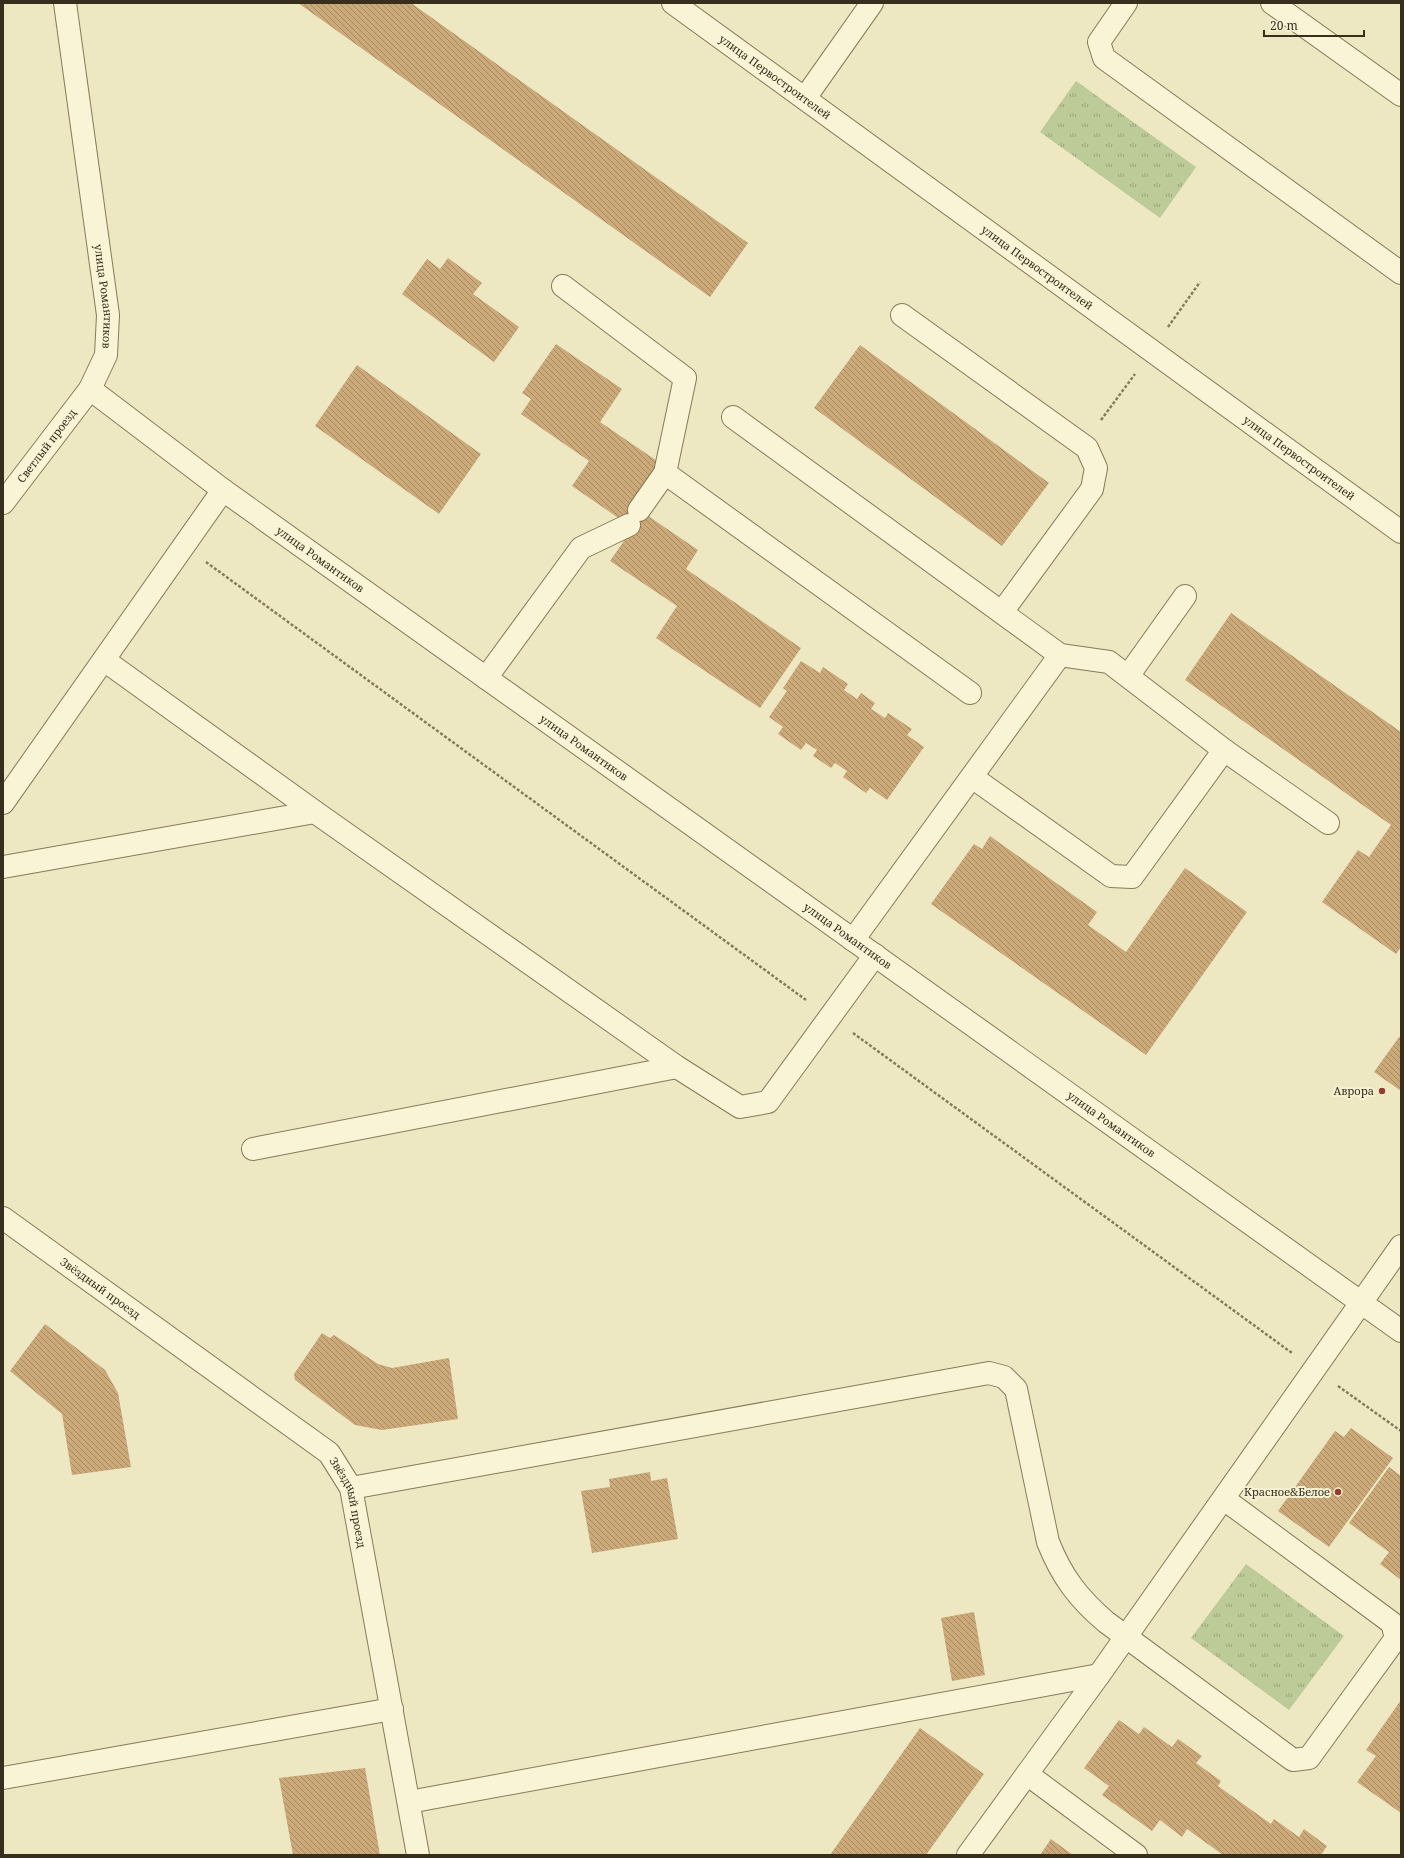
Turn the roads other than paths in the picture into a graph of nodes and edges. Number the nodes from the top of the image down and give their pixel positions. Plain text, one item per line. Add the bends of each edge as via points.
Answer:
1 (65, 3) edge
2 (673, 3) edge
3 (872, 3) edge
4 (1126, 3) edge
5 (1278, 5) edge
6 (1401, 95) edge
7 (805, 98) junction
8 (1401, 273) edge
9 (563, 286) dead end
10 (902, 315) dead end
11 (90, 389) junction
12 (733, 417) dead end
13 (665, 473) junction
14 (223, 490) junction
15 (3, 503) edge
16 (1401, 532) edge
17 (1185, 596) dead end
18 (1002, 612) junction
19 (1060, 655) junction
20 (104, 660) junction
21 (1128, 676) junction
22 (486, 678) junction
23 (970, 693) dead end
24 (1224, 750) junction
25 (972, 777) junction
26 (3, 803) edge
27 (315, 812) junction
28 (1328, 823) dead end
29 (3, 867) edge
30 (853, 940) junction
31 (875, 955) junction
32 (677, 1067) junction
33 (253, 1149) dead end
34 (3, 1218) edge
35 (1401, 1246) edge
36 (1361, 1303) junction
37 (1401, 1331) edge
38 (351, 1488) junction
39 (1224, 1499) junction
40 (1126, 1637) junction
41 (1100, 1675) junction
42 (392, 1709) junction
43 (1027, 1774) junction
44 (3, 1778) edge
45 (409, 1802) junction
46 (418, 1855) edge
47 (968, 1855) edge
48 (1136, 1855) edge

1 - 11 street, улица Романтиков via 108,315 106,354
2 - 7 street, улица Первостроителей
3 - 7 street
4 - 8 street via 1099,42 1104,58
5 - 6 street
7 - 16 street, улица Первостроителей
9 - 13 street via 685,378
10 - 18 street via 1087,448 1096,468 1092,489
11 - 14 street, улица Романтиков
11 - 15 street, Светлый проезд
12 - 18 street
13 - 22 street via 634,518 581,548
13 - 23 street
14 - 20 street
14 - 22 street, улица Романтиков
17 - 21 street
18 - 19 street
19 - 21 street via 1109,662
19 - 25 street
20 - 26 street
20 - 27 street
21 - 24 street
22 - 30 street, улица Романтиков
24 - 25 street via 1132,877 1111,876
24 - 28 street
25 - 30 street
27 - 29 street
27 - 32 street
30 - 31 street, улица Романтиков
31 - 32 street via 768,1102 740,1107
31 - 36 street, улица Романтиков
32 - 33 street
34 - 38 street, Звёздный проезд via 329,1453
35 - 36 street
36 - 37 street, улица Романтиков
36 - 39 street
38 - 40 street via 989,1373 1004,1377 1016,1389 1048,1542 1056,1563 1086,1605
38 - 42 street, Звёздный проезд
39 - 40 street
39 - 40 street via 1392,1623 1396,1638 1309,1758 1293,1760
40 - 41 street
41 - 43 street
41 - 45 street
42 - 44 street
42 - 45 street, Звёздный проезд
43 - 47 street
43 - 48 street
45 - 46 street, Звёздный проезд

